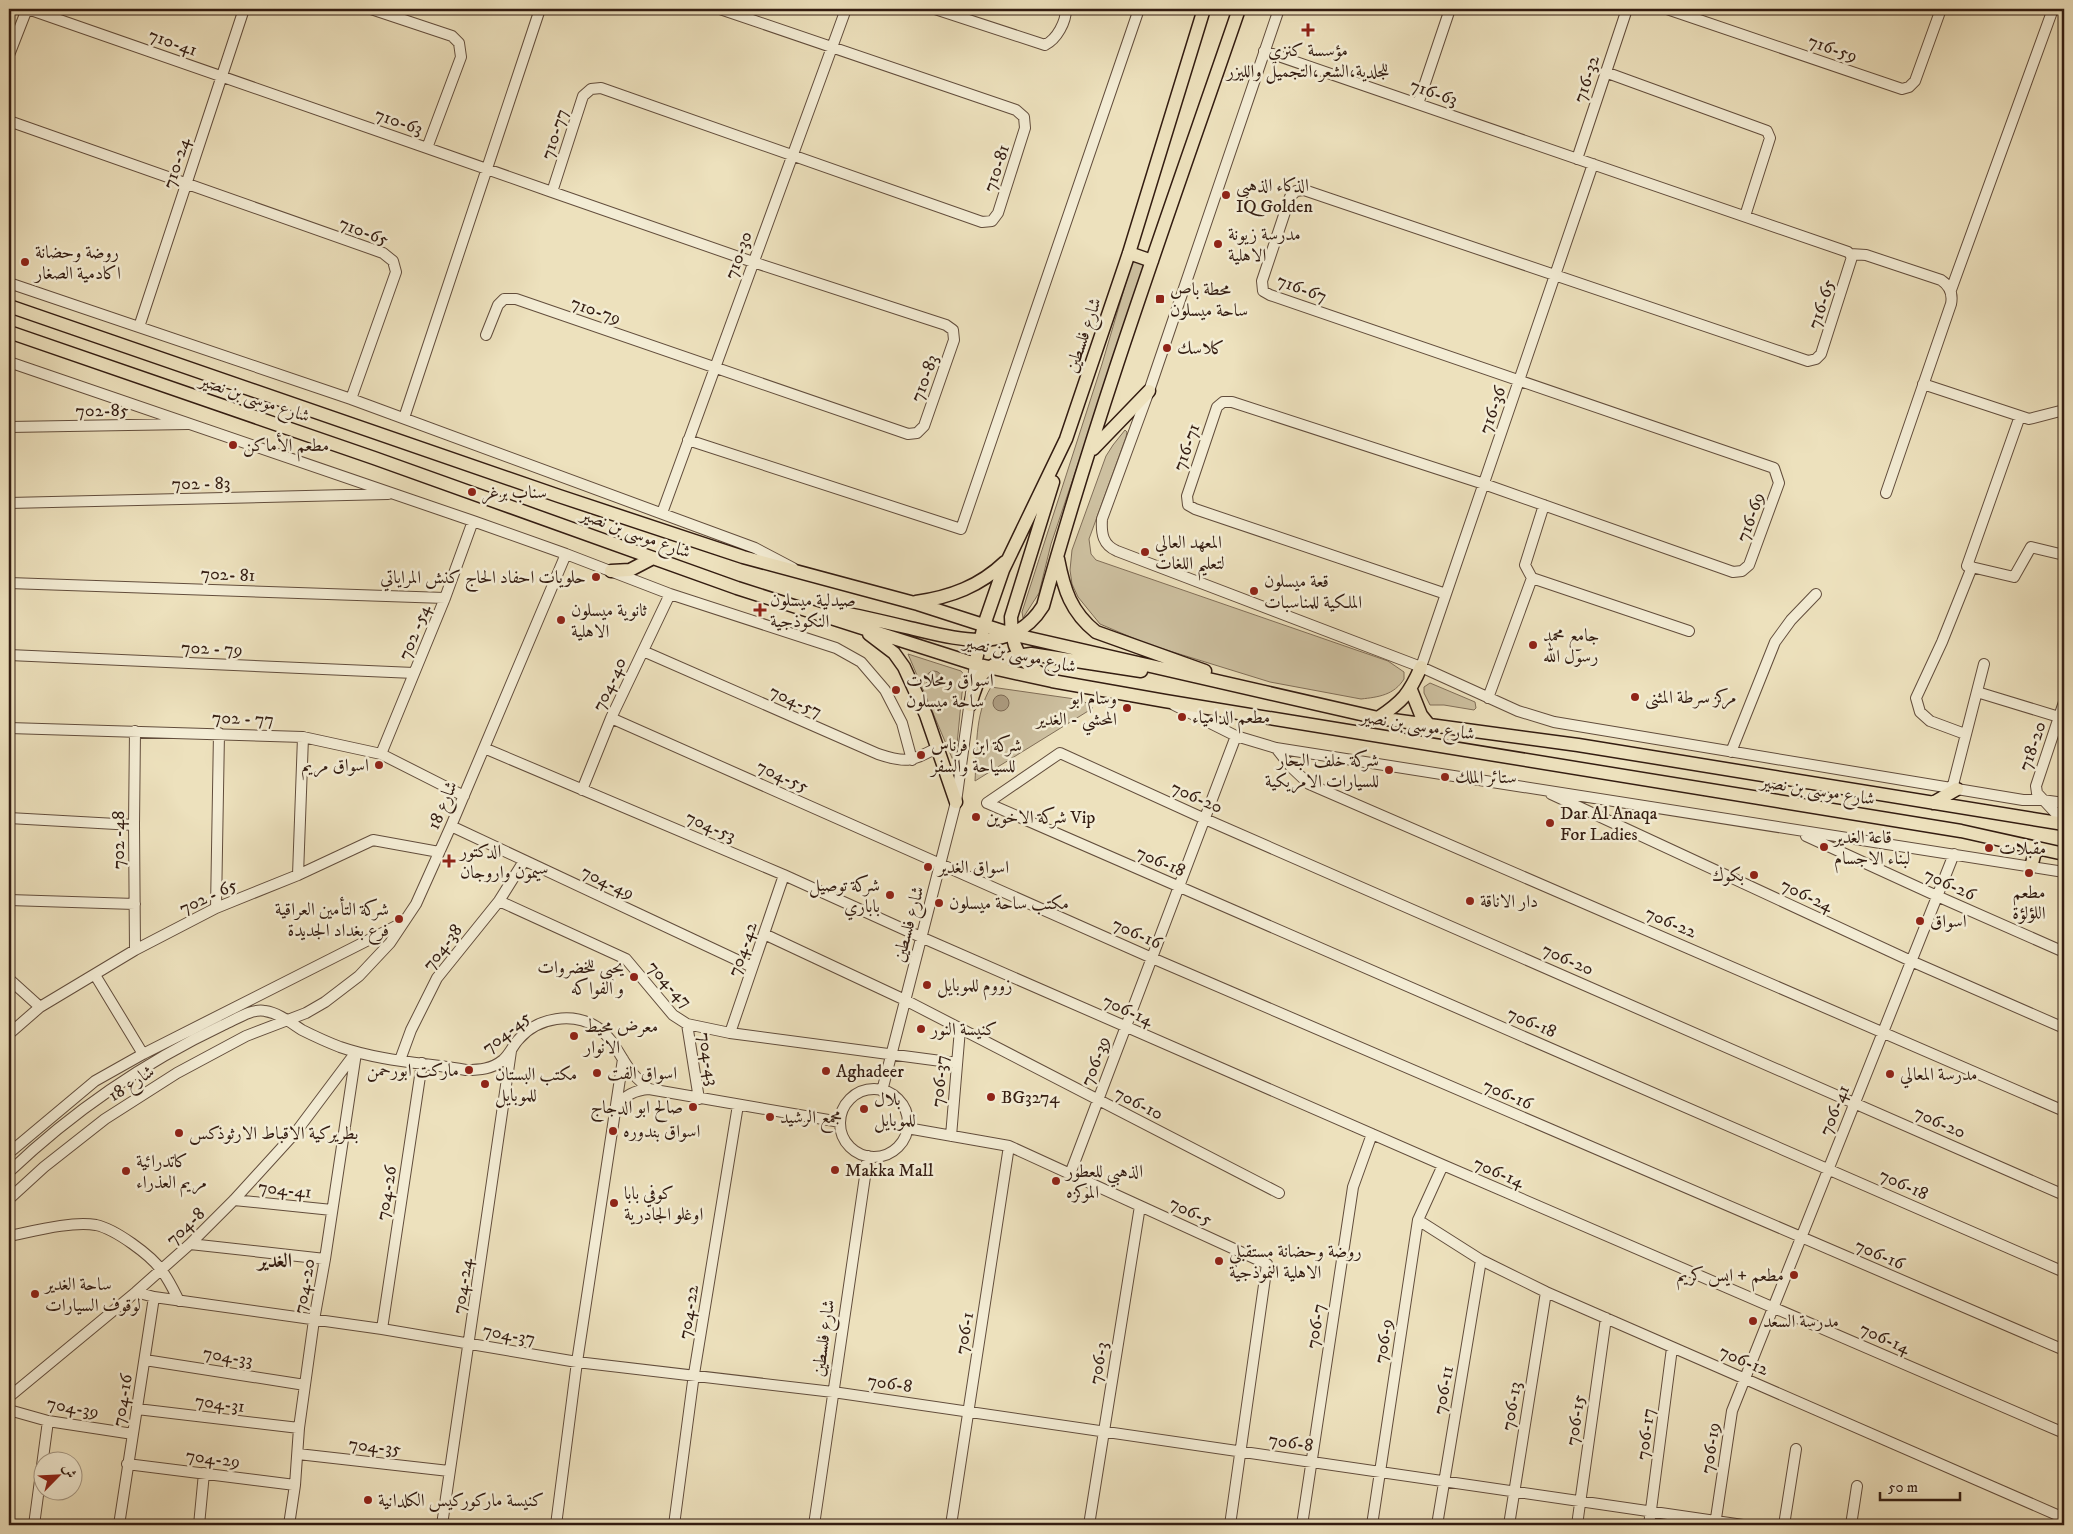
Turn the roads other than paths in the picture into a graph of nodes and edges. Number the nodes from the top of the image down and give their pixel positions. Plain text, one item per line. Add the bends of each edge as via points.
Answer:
1 (27, 9) edge
2 (244, 9) edge
3 (371, 9) edge
4 (540, 9) edge
5 (720, 9) edge
6 (846, 9) edge
7 (934, 9) edge
8 (1066, 9) edge
9 (1140, 9) edge
10 (1204, 9) edge
11 (1239, 9) edge
12 (1279, 9) edge
13 (1450, 9) edge
14 (1627, 9) edge
15 (1667, 9) edge
16 (1941, 9) edge
17 (2052, 9) edge
18 (832, 47) junction
19 (1264, 51) junction
20 (9, 55) edge
21 (1605, 72) junction
22 (222, 76) junction
23 (1418, 104) junction
24 (9, 122) edge
25 (427, 148) junction
26 (792, 155) junction
27 (1577, 159) junction
28 (1593, 164) junction
29 (487, 169) junction
30 (186, 185) junction
31 (552, 192) junction
32 (1744, 216) junction
33 (1129, 253) junction
34 (1850, 254) junction
35 (1152, 261) junction
36 (753, 262) junction
37 (1555, 276) junction
38 (9, 283) edge
39 (1951, 290) junction
40 (9, 306) edge
41 (139, 327) junction
42 (9, 332) edge
43 (486, 336) dead end
44 (9, 364) edge
45 (714, 368) junction
46 (1519, 380) junction
47 (1923, 384) junction
48 (1148, 391) junction
49 (352, 399) junction
50 (2064, 410) edge
51 (2020, 416) junction
52 (404, 418) junction
53 (195, 424) junction
54 (9, 427) edge
55 (1066, 439) junction
56 (688, 440) junction
57 (1090, 452) junction
58 (1484, 484) junction
59 (1886, 493) dead end
60 (394, 494) junction
61 (9, 504) edge
62 (1544, 505) junction
63 (662, 513) junction
64 (473, 521) junction
65 (566, 554) junction
66 (1058, 554) junction
67 (2064, 555) edge
68 (653, 558) junction
69 (1009, 558) junction
70 (1972, 567) junction
71 (611, 571) junction
72 (801, 572) junction
73 (1532, 578) junction
74 (9, 583) edge
75 (737, 588) junction
76 (670, 594) junction
77 (1446, 594) junction
78 (1816, 594) dead end
79 (445, 598) junction
80 (912, 602) junction
81 (984, 625) junction
82 (859, 626) junction
83 (1689, 631) dead end
84 (1011, 634) junction
85 (981, 641) junction
86 (643, 651) junction
87 (9, 655) edge
88 (1017, 655) junction
89 (975, 664) junction
90 (1984, 664) dead end
91 (991, 667) junction
92 (1421, 667) junction
93 (414, 673) junction
94 (1052, 681) junction
95 (1257, 689) junction
96 (1411, 690) junction
97 (1977, 692) junction
98 (1488, 698) junction
99 (1165, 701) junction
100 (2064, 702) edge
101 (970, 705) junction
102 (2059, 717) junction
103 (611, 718) junction
104 (1378, 718) junction
105 (1429, 725) junction
106 (9, 728) edge
107 (136, 731) junction
108 (219, 733) junction
109 (1965, 734) junction
110 (1236, 736) junction
111 (303, 737) junction
112 (938, 747) junction
113 (484, 748) junction
114 (1276, 748) junction
115 (1731, 752) junction
116 (382, 754) junction
117 (912, 760) junction
118 (1538, 789) junction
119 (1955, 789) junction
120 (582, 790) junction
121 (464, 796) junction
122 (2042, 800) junction
123 (956, 802) junction
124 (987, 803) joint
125 (1933, 803) junction
126 (2064, 803) edge
127 (9, 818) edge
128 (1205, 819) junction
129 (2064, 823) edge
130 (134, 825) junction
131 (451, 826) junction
132 (1796, 831) junction
133 (2036, 848) junction
134 (439, 852) junction
135 (1954, 854) junction
136 (2064, 854) edge
137 (524, 861) junction
138 (941, 864) junction
139 (2031, 867) junction
140 (2064, 872) edge
141 (298, 875) junction
142 (784, 875) junction
143 (1179, 887) junction
144 (1937, 896) junction
145 (9, 900) edge
146 (499, 901) junction
147 (134, 904) junction
148 (216, 908) junction
149 (405, 921) junction
150 (764, 934) junction
151 (923, 938) junction
152 (135, 950) junction
153 (2064, 952) edge
154 (1152, 958) junction
155 (1911, 961) junction
156 (752, 967) junction
157 (95, 975) junction
158 (9, 979) edge
159 (905, 1000) junction
160 (40, 1008) junction
161 (287, 1020) junction
162 (687, 1024) junction
163 (1125, 1027) junction
164 (2064, 1028) edge
165 (960, 1029) junction
166 (1883, 1032) junction
167 (730, 1033) junction
168 (9, 1034) edge
169 (511, 1050) junction
170 (356, 1052) junction
171 (143, 1054) junction
172 (891, 1056) junction
173 (623, 1059) junction
174 (400, 1060) junction
175 (422, 1063) junction
176 (956, 1063) junction
177 (119, 1067) junction
178 (126, 1080) junction
179 (649, 1089) junction
180 (882, 1091) junction
181 (700, 1099) junction
182 (1098, 1100) junction
183 (1855, 1102) junction
184 (738, 1105) junction
185 (615, 1108) junction
186 (2064, 1111) edge
187 (840, 1122) junction
188 (908, 1128) junction
189 (1372, 1134) junction
190 (951, 1136) junction
191 (1009, 1146) junction
192 (9, 1153) edge
193 (868, 1156) junction
194 (1443, 1165) junction
195 (1828, 1168) junction
196 (9, 1172) edge
197 (1070, 1174) junction
198 (1279, 1193) dead end
199 (2064, 1195) edge
200 (9, 1199) edge
201 (234, 1200) junction
202 (1140, 1206) junction
203 (332, 1210) junction
204 (1418, 1220) junction
205 (9, 1236) edge
206 (1801, 1237) junction
207 (190, 1244) junction
208 (325, 1260) junction
209 (1481, 1260) junction
210 (161, 1270) junction
211 (2064, 1272) edge
212 (136, 1292) junction
213 (1546, 1292) junction
214 (154, 1297) junction
215 (179, 1301) junction
216 (1773, 1306) junction
217 (1606, 1318) junction
218 (314, 1320) junction
219 (382, 1329) junction
220 (470, 1343) junction
221 (1672, 1348) junction
222 (2064, 1350) edge
223 (144, 1360) junction
224 (578, 1362) junction
225 (694, 1374) junction
226 (1744, 1378) junction
227 (306, 1385) junction
228 (833, 1392) junction
229 (9, 1397) edge
230 (137, 1409) junction
231 (9, 1410) edge
232 (968, 1412) junction
233 (48, 1420) junction
234 (298, 1428) junction
235 (1103, 1431) junction
236 (2064, 1433) edge
237 (133, 1434) junction
238 (1796, 1449) dead end
239 (1241, 1452) junction
240 (298, 1454) junction
241 (1311, 1462) junction
242 (127, 1464) junction
243 (449, 1471) junction
244 (1380, 1472) junction
245 (204, 1473) junction
246 (1444, 1481) junction
247 (295, 1485) junction
248 (1857, 1486) dead end
249 (1514, 1492) junction
250 (1580, 1501) junction
251 (1651, 1512) junction
252 (2064, 1518) edge
253 (1716, 1523) edge
254 (34, 1525) edge
255 (119, 1525) edge
256 (199, 1525) edge
257 (289, 1525) edge
258 (442, 1525) edge
259 (556, 1525) edge
260 (674, 1525) edge
261 (814, 1525) edge
262 (951, 1525) edge
263 (1089, 1525) edge
264 (1230, 1525) edge
265 (1302, 1525) edge
266 (1372, 1525) edge
267 (1437, 1525) edge
268 (1509, 1525) edge
269 (1577, 1525) edge
270 (1649, 1525) edge
271 (1743, 1525) edge
272 (1784, 1525) edge
273 (1851, 1525) edge

1 - 20 street, 710-41
1 - 22 street, 710-41
2 - 22 street, 710-24
3 - 25 street, 710-63 via 452,36 459,43 461,57
4 - 29 street
5 - 18 street, 710-81
6 - 18 street, 710-30
7 - 8 street via 1045,46 1058,33
9 - 56 street via 961,529
10 - 33 main road, شارع فلسطين
11 - 35 main road
12 - 19 street
13 - 23 street
14 - 21 street, 716-32
15 - 16 street, 716-59 via 1902,89 1915,81
17 - 39 street
18 - 26 street, 710-30
18 - 26 street, 710-81 via 1016,110 1024,117 1025,128 998,213 992,220 982,222
19 - 23 street, 716-63
19 - 48 street
21 - 27 street, 716-32
21 - 32 street via 1767,131 1770,138
22 - 25 street, 710-63
22 - 30 street, 710-24
23 - 27 street, 716-63
24 - 30 street
25 - 29 street
26 - 31 street, 710-77 via 601,88 591,89 583,96
26 - 36 street, 710-30
27 - 28 street, 716-63
28 - 32 street
28 - 37 street, 716-36
29 - 31 street
29 - 52 street
30 - 41 street, 710-24
30 - 49 street, 710-65 via 383,253 393,261 396,272
31 - 36 street
32 - 34 street
33 - 35 main road
33 - 55 main road, شارع فلسطين
34 - 37 street, 716-65 via 1852,259 1821,354 1808,361
34 - 39 street via 1866,255 1941,280
35 - 57 main road
36 - 45 street, 710-30
36 - 45 street, 710-83 via 953,330 954,340 924,426 908,434
37 - 46 street, 716-36
37 - 46 street, 716-67 via 1304,190 1290,196 1262,281 1263,291
38 - 41 street
39 - 47 street via 1951,304
40 - 72 main road, شارع موسى بن نصير via 559,496 743,557
41 - 49 street
42 - 68 main road, شارع موسى بن نصير
43 - 45 street, 710-79 via 498,305 504,299 516,299
44 - 53 street
45 - 56 street, 710-30
46 - 58 street, 716-36
46 - 62 street, 716-69 via 1774,468 1780,483 1749,565 1742,571 1733,572
47 - 51 street
47 - 59 street
48 - 57 main road
48 - 92 street via 1102,519 1101,532 1105,543 1117,551
49 - 52 street
50 - 51 street via 2038,418
51 - 70 street via 1967,566
52 - 63 street
53 - 54 street, 702-85
53 - 60 street
55 - 69 main road, شارع فلسطين
55 - 84 main road via 1011,617
56 - 63 street, 710-30
57 - 66 main road
58 - 62 street, 716-69
58 - 77 street, 716-36
58 - 77 street, 716-71 via 1232,402 1224,402 1217,407 1187,496 1188,505
60 - 61 street, 702 - 83
60 - 64 street
62 - 73 street via 1525,565
63 - 72 street via 755,548
64 - 65 street
64 - 79 street, 702 -54
65 - 71 street
65 - 113 street, شارع 18
66 - 84 main road via 1043,606 1036,618
66 - 95 main road via 1068,597 1096,632
67 - 70 street via 2031,547 2014,577
68 - 71 main road via 630,570
68 - 75 main road, شارع موسى بن نصير
69 - 80 main road via 994,573 964,590
69 - 81 main road, شارع فلسطين
70 - 109 street via 1916,698 1920,712 1930,721
71 - 76 street
72 - 80 main road, شارع موسى بن نصير
73 - 83 street
73 - 98 street
74 - 79 street, 702- 81
75 - 82 main road, شارع موسى بن نصير
75 - 85 main road via 959,640
76 - 86 street, 704-40
76 - 117 street via 836,648 861,662 890,698 902,723
77 - 92 street, 716-36
78 - 115 street via 1775,642
79 - 93 street, 702 -54
80 - 81 main road, شارع موسى بن نصير
81 - 84 main road, شارع موسى بن نصير
81 - 85 main road, شارع فلسطين
82 - 89 main road, شارع موسى بن نصير
82 - 112 main road via 899,660 915,689
84 - 85 main road
84 - 88 main road
84 - 95 main road, شارع موسى بن نصير
85 - 89 main road, شارع فلسطين
86 - 103 street, 704-40
86 - 117 street, 704-57 via 878,754
87 - 93 street, 702 - 79
88 - 91 main road
88 - 94 main road
88 - 95 main road via 1030,654
89 - 91 main road, شارع موسى بن نصير
89 - 101 street, شارع فلسطين
90 - 97 street
91 - 94 main road, شارع موسى بن نصير
91 - 101 main road via 981,676
92 - 96 main road
92 - 98 street
93 - 116 street, 702 -54
94 - 99 main road, شارع موسى بن نصير
95 - 104 main road, شارع موسى بن نصير
96 - 104 main road
96 - 105 main road via 1421,715
97 - 102 street
97 - 109 street
98 - 115 street via 1554,722
99 - 110 street
99 - 133 main road, شارع موسى بن نصير via 1960,832
100 - 102 street, 718-20
101 - 123 street, شارع فلسطين
102 - 122 street, 718-20 via 2036,786
103 - 120 street, 704-40
103 - 138 street, 704-55
104 - 105 main road, شارع موسى بن نصير
105 - 125 main road, شارع موسى بن نصير via 1578,745
106 - 107 street, 702 - 77
107 - 108 street, 702 - 77
107 - 130 street, 702 -48
108 - 111 street, 702 - 77
108 - 148 street
109 - 119 street
110 - 114 street
110 - 128 street, 706-39
111 - 116 street, 702 - 77
111 - 141 street
112 - 117 street
112 - 123 main road
113 - 120 street, 704-53
113 - 121 street, شارع 18
114 - 118 street
114 - 166 street, 706-22 via 1309,784
115 - 119 street
116 - 121 street, 702 - 77
118 - 132 street
118 - 155 street, 706-24
119 - 122 street
119 - 125 main road
120 - 142 street, 704-53
121 - 131 street, شارع 18
122 - 126 street
122 - 129 street
123 - 138 street, شارع فلسطين
124 - 128 street, 706-20 via 1060,753
124 - 143 street, 706-18
125 - 129 main road, شارع موسى بن نصير
127 - 130 street
128 - 143 street, 706-39
128 - 183 street, 706-20
130 - 147 street, 702 -48
131 - 134 street, شارع 18
131 - 137 street, 704-49
132 - 135 street
132 - 144 street, 706-26
133 - 136 main road, شارع موسى بن نصير
133 - 139 main road
134 - 141 street, 702 - 65 via 373,840
134 - 149 street, شارع 18
135 - 139 street
135 - 144 street, 706-41
137 - 146 street, 704-38
137 - 156 street, 704-49
138 - 151 street, شارع فلسطين
138 - 154 street, 706-16
139 - 140 street
141 - 148 street, 702 - 65
142 - 150 street, 704-42
142 - 151 street, 704-53
143 - 154 street, 706-39
143 - 195 street, 706-18
144 - 153 street, 706-26
144 - 155 street, 706-41
145 - 147 street
146 - 162 street, 704-47 via 626,959 673,1015
146 - 174 street, 704-38 via 437,978
147 - 152 street, 702 -48
148 - 152 street, 702 - 65
149 - 161 street, شارع 18 via 390,943 359,976 325,1002
149 - 171 street
150 - 156 street, 704-42
150 - 159 street, 706-10
151 - 159 street, شارع فلسطين
151 - 163 street, 706-14
152 - 157 street, 702 - 65
154 - 163 street, 706-39
154 - 206 street, 706-16
155 - 164 street, 706-24
155 - 166 street, 706-41
156 - 167 street, 704-42
157 - 160 street, 702 - 65
157 - 171 street
158 - 160 street
159 - 165 street, 706-10
159 - 172 street, شارع فلسطين
160 - 168 street, 702 - 65
161 - 170 street, 704-45 via 320,1039
161 - 178 street, شارع 18 via 265,1011 246,1015 199,1037
161 - 200 street, شارع 18 via 259,1030 177,1073 112,1114
162 - 167 street, 704-47
162 - 181 street, 704-43
163 - 182 street, 706-39
163 - 189 street, 706-14
165 - 176 street, 706-37
165 - 182 street, 706-10
166 - 183 street, 706-41
166 - 186 street, 706-22
167 - 172 street, 704-47
169 - 173 street, 704-45 via 530,1029 549,1020 570,1018 597,1027 608,1036
169 - 175 street, 704-45 via 492,1067 479,1070
169 - 220 street, 704-24
170 - 174 street, 704-45
170 - 201 street, 704-8 via 296,1132
170 - 203 street, 704-20
171 - 177 street
172 - 176 street, 704-47
172 - 180 street, شارع فلسطين
173 - 179 street, 704-45
173 - 185 street
174 - 175 street, 704-45
175 - 219 street, 704-26
176 - 190 street, 706-37
177 - 178 street
177 - 192 street via 95,1081
178 - 196 street, شارع 18 via 24,1157
179 - 181 street
179 - 185 street via 633,1092
180 - 187 street via 862,1091 850,1098
180 - 188 street via 897,1098 904,1107
181 - 184 street
182 - 197 street, 706-39
182 - 198 street, 706-10
183 - 195 street, 706-41
183 - 199 street, 706-20
184 - 187 street
184 - 225 street, 704-22
185 - 224 street
187 - 193 street via 844,1139 850,1147
188 - 190 street, 706-5
188 - 193 street via 900,1145 892,1152 884,1156
189 - 194 street, 706-14
189 - 241 street, 706-7 via 1353,1187
190 - 191 street, 706-5
191 - 197 street, 706-5
191 - 232 street, 706-1
193 - 228 street, شارع فلسطين
194 - 204 street, 706-9
194 - 216 street, 706-14
195 - 206 street, 706-41
195 - 211 street, 706-18
197 - 202 street, 706-5
201 - 203 street, 704-41
201 - 207 street, 704-8
202 - 235 street, 706-3
202 - 239 street, 706-5 via 1267,1264
203 - 208 street, 704-20
204 - 209 street, 706-12
204 - 244 street, 706-9
205 - 210 street via 97,1225 131,1243
206 - 216 street, 706-41
206 - 222 street, 706-16
207 - 208 street
207 - 210 street, 704-8
208 - 218 street, 704-20
209 - 213 street, 706-12
209 - 246 street, 706-11
210 - 212 street, 704-8
210 - 215 street
212 - 214 street
212 - 229 street, 704-8
213 - 217 street, 706-12
213 - 249 street, 706-13
214 - 215 street, 704-37
214 - 223 street, 704-16
215 - 218 street, 704-37
216 - 226 street, 706-41
216 - 236 street, 706-14
217 - 221 street, 706-12
217 - 250 street, 706-15
218 - 219 street, 704-37
218 - 227 street, 704-20
219 - 220 street, 704-37
220 - 224 street, 704-37
220 - 243 street, 704-24
221 - 226 street, 706-12
221 - 251 street, 706-17
223 - 227 street, 704-33
223 - 230 street, 704-16
224 - 225 street, 704-37
224 - 259 street
225 - 228 street, 704-37
225 - 260 street, 704-22
226 - 252 street, 706-12
226 - 253 street, 706-19 via 1732,1411
227 - 234 street, 704-20
228 - 232 street, 706-8
228 - 261 street, شارع فلسطين
230 - 234 street, 704-31
230 - 237 street, 704-16
231 - 233 street, 704-39
232 - 235 street, 706-8
232 - 262 street, 706-1
233 - 237 street, 704-39
233 - 254 street
234 - 240 street, 704-20
235 - 239 street, 706-8
235 - 263 street, 706-3
237 - 242 street, 704-16
238 - 272 street
239 - 241 street, 706-8
239 - 264 street, 706-5
240 - 243 street, 704-35
240 - 247 street, 704-20
241 - 244 street, 706-8
241 - 265 street, 706-7
242 - 245 street, 704-29
242 - 255 street, 704-16
243 - 258 street, 704-24
244 - 246 street, 706-8
244 - 266 street, 706-9
245 - 247 street, 704-29
245 - 256 street
246 - 249 street, 706-8
246 - 267 street, 706-11
247 - 257 street, 704-20
248 - 273 street
249 - 250 street, 706-8
249 - 268 street, 706-13
250 - 251 street, 706-8
250 - 269 street, 706-15
251 - 253 street, 706-8
251 - 270 street, 706-17
253 - 271 street, 706-8

